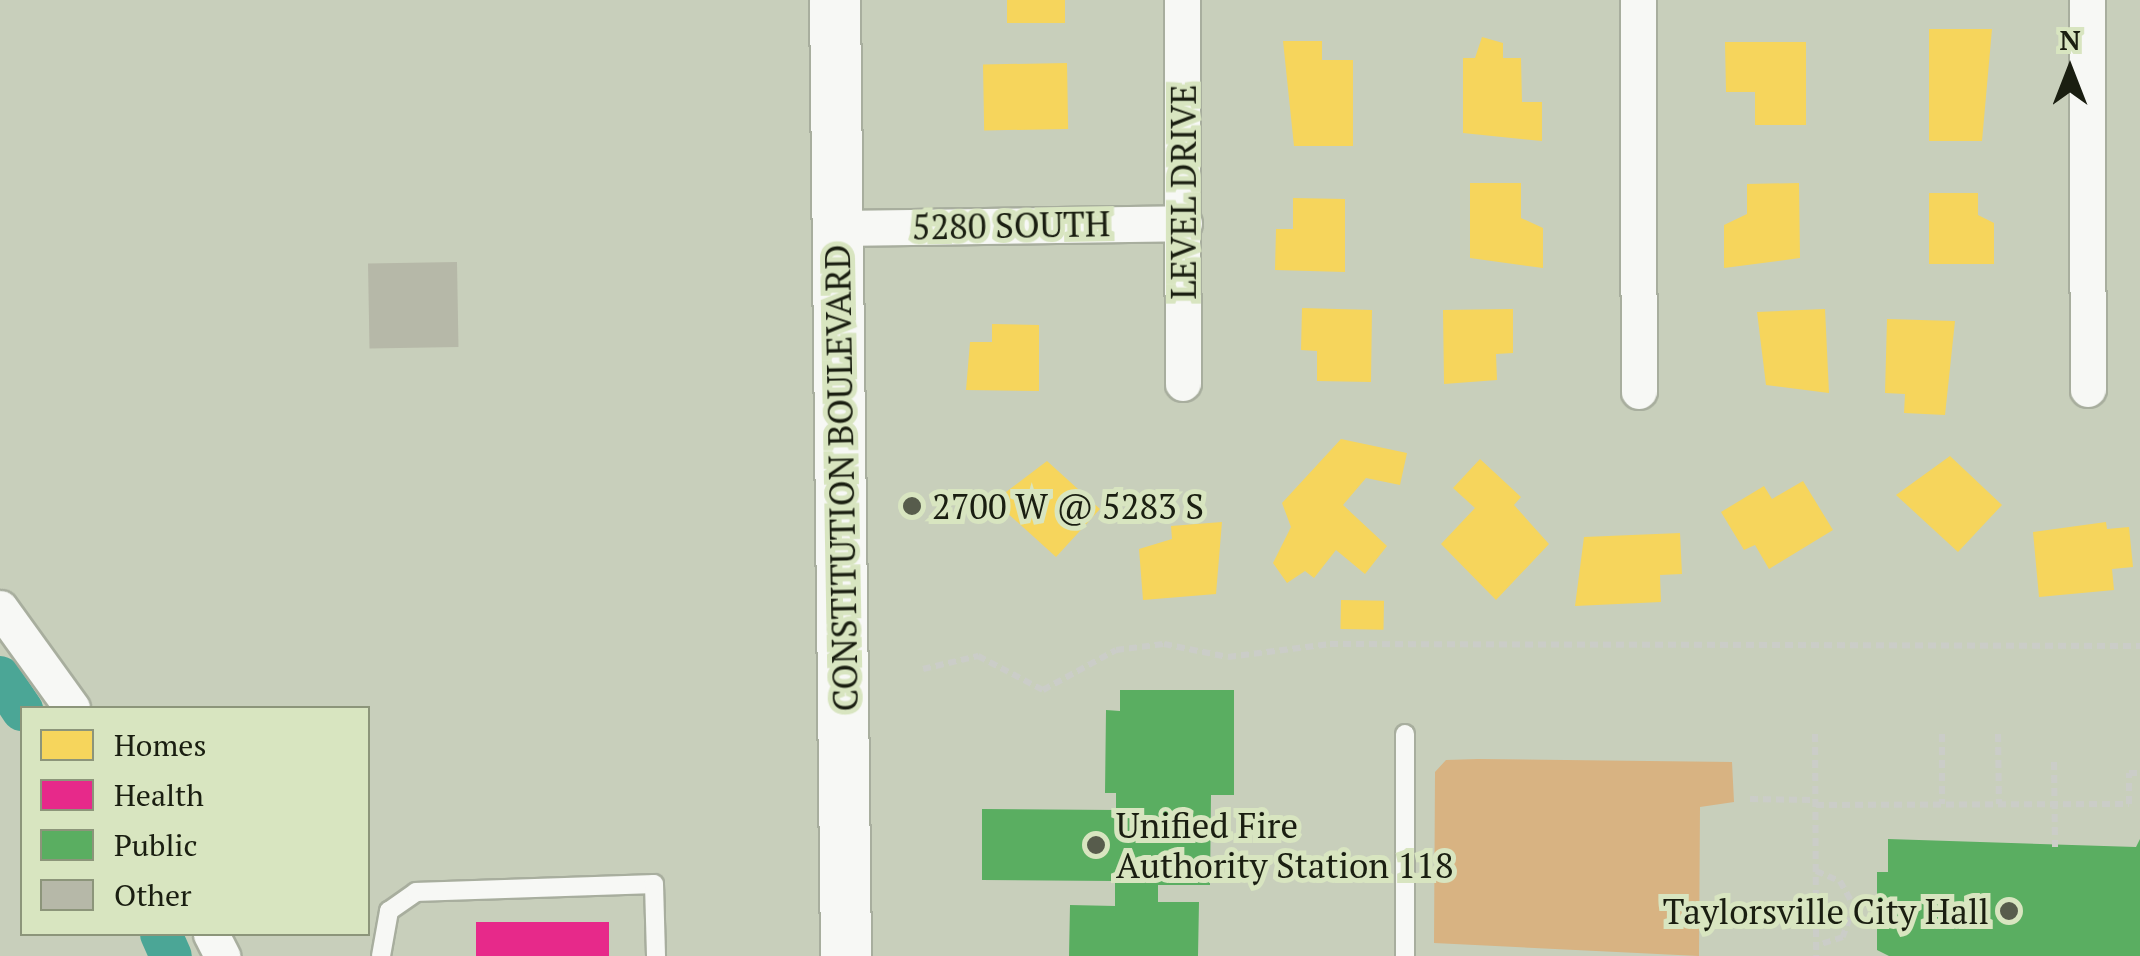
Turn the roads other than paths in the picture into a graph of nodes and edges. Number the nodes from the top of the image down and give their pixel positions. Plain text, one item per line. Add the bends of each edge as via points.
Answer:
1 (834, 0) edge
2 (1182, 0) edge
3 (1638, 0) edge
4 (2087, 0) edge
5 (1184, 223) junction
6 (838, 228) junction
7 (1182, 383) dead end
8 (2088, 389) dead end
9 (1640, 391) dead end
10 (0, 608) edge
11 (71, 706) edge
12 (1406, 734) dead end
13 (382, 956) edge
14 (656, 956) edge
15 (846, 956) edge
16 (1406, 956) edge

1 - 6 main road, CONSTITUTION BOULEVARD
2 - 5 street, LEVEL DRIVE
3 - 9 street
4 - 8 street
5 - 6 street, 5280 SOUTH
5 - 7 street, LEVEL DRIVE
6 - 15 main road, CONSTITUTION BOULEVARD
10 - 11 street
12 - 16 lane
13 - 14 lane via 389,911 416,892 654,884

